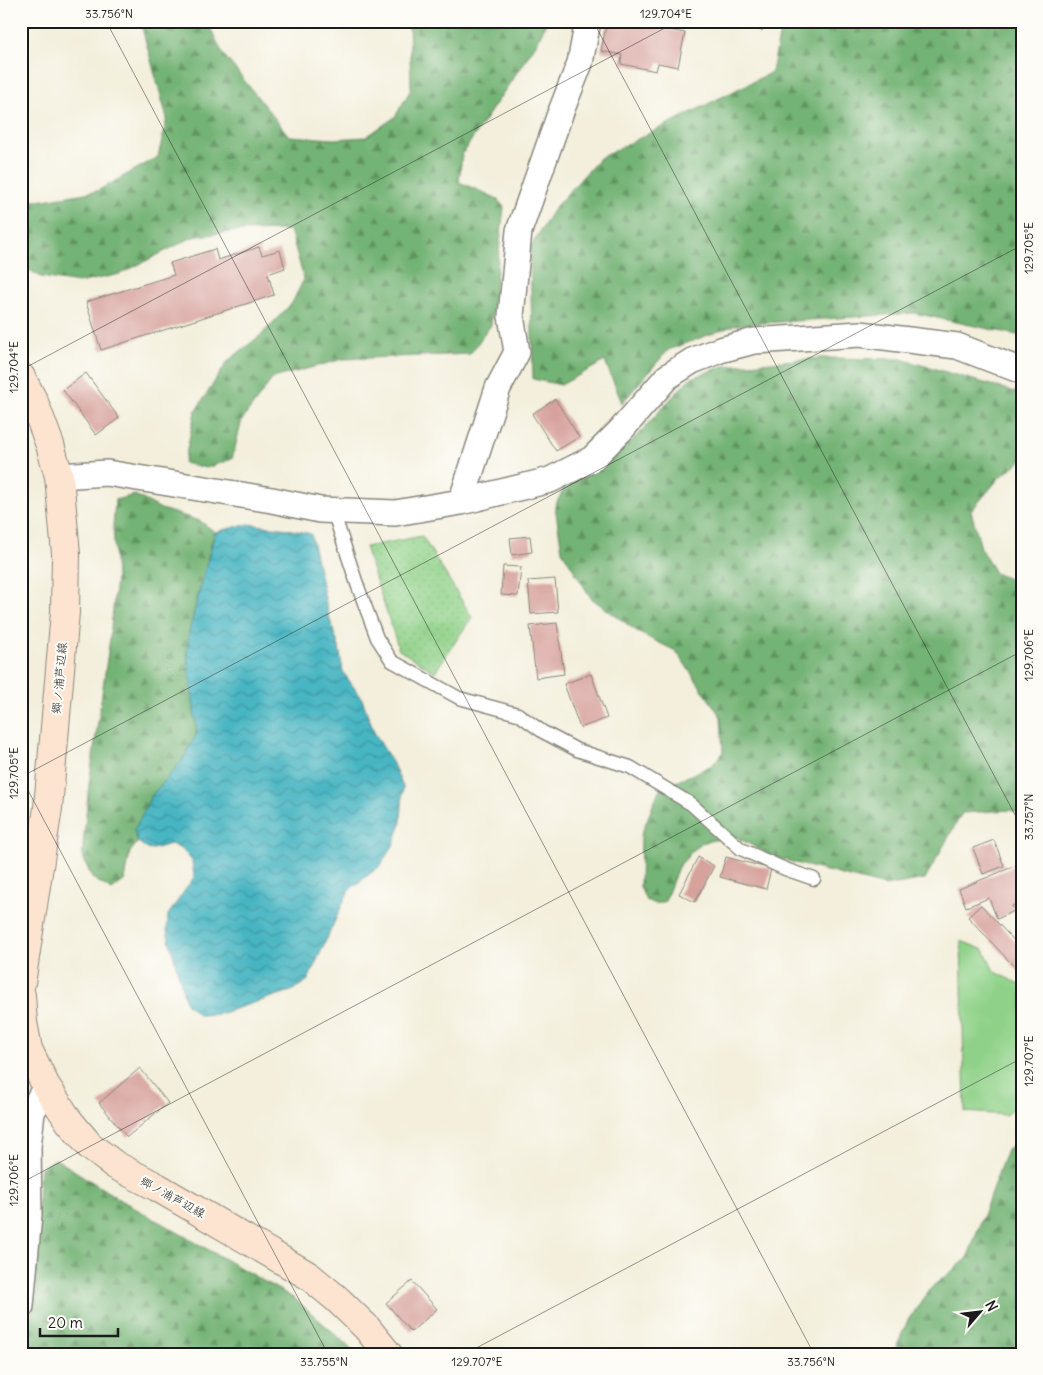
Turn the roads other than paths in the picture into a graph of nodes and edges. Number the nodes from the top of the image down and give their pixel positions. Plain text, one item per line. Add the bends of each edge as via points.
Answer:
1 (588, 21) edge
2 (1022, 371) edge
3 (21, 377) edge
4 (59, 476) junction
5 (461, 502) junction
6 (333, 511) junction
7 (814, 879) dead end
8 (21, 983) edge
9 (21, 995) edge
10 (46, 1086) junction
11 (27, 1113) edge
12 (21, 1306) edge
13 (388, 1354) edge

1 - 5 street via 580,63 519,231 511,316 517,352 498,388
2 - 5 street via 957,346 860,334 754,341 692,360 667,377 592,458 550,480
3 - 4 main road, 郷ノ浦芦辺線 via 34,402
4 - 6 street via 107,473
4 - 8 main road, 郷ノ浦芦辺線 via 66,554 65,612 48,808
5 - 6 street via 395,513
6 - 7 lane via 377,638 392,661 459,698 518,714 577,750 630,767 691,804 741,849
9 - 10 main road, 郷ノ浦芦辺線 via 28,1049
10 - 11 street
10 - 13 main road, 郷ノ浦芦辺線 via 85,1140 115,1165 309,1276 366,1327
11 - 12 street via 29,1215

